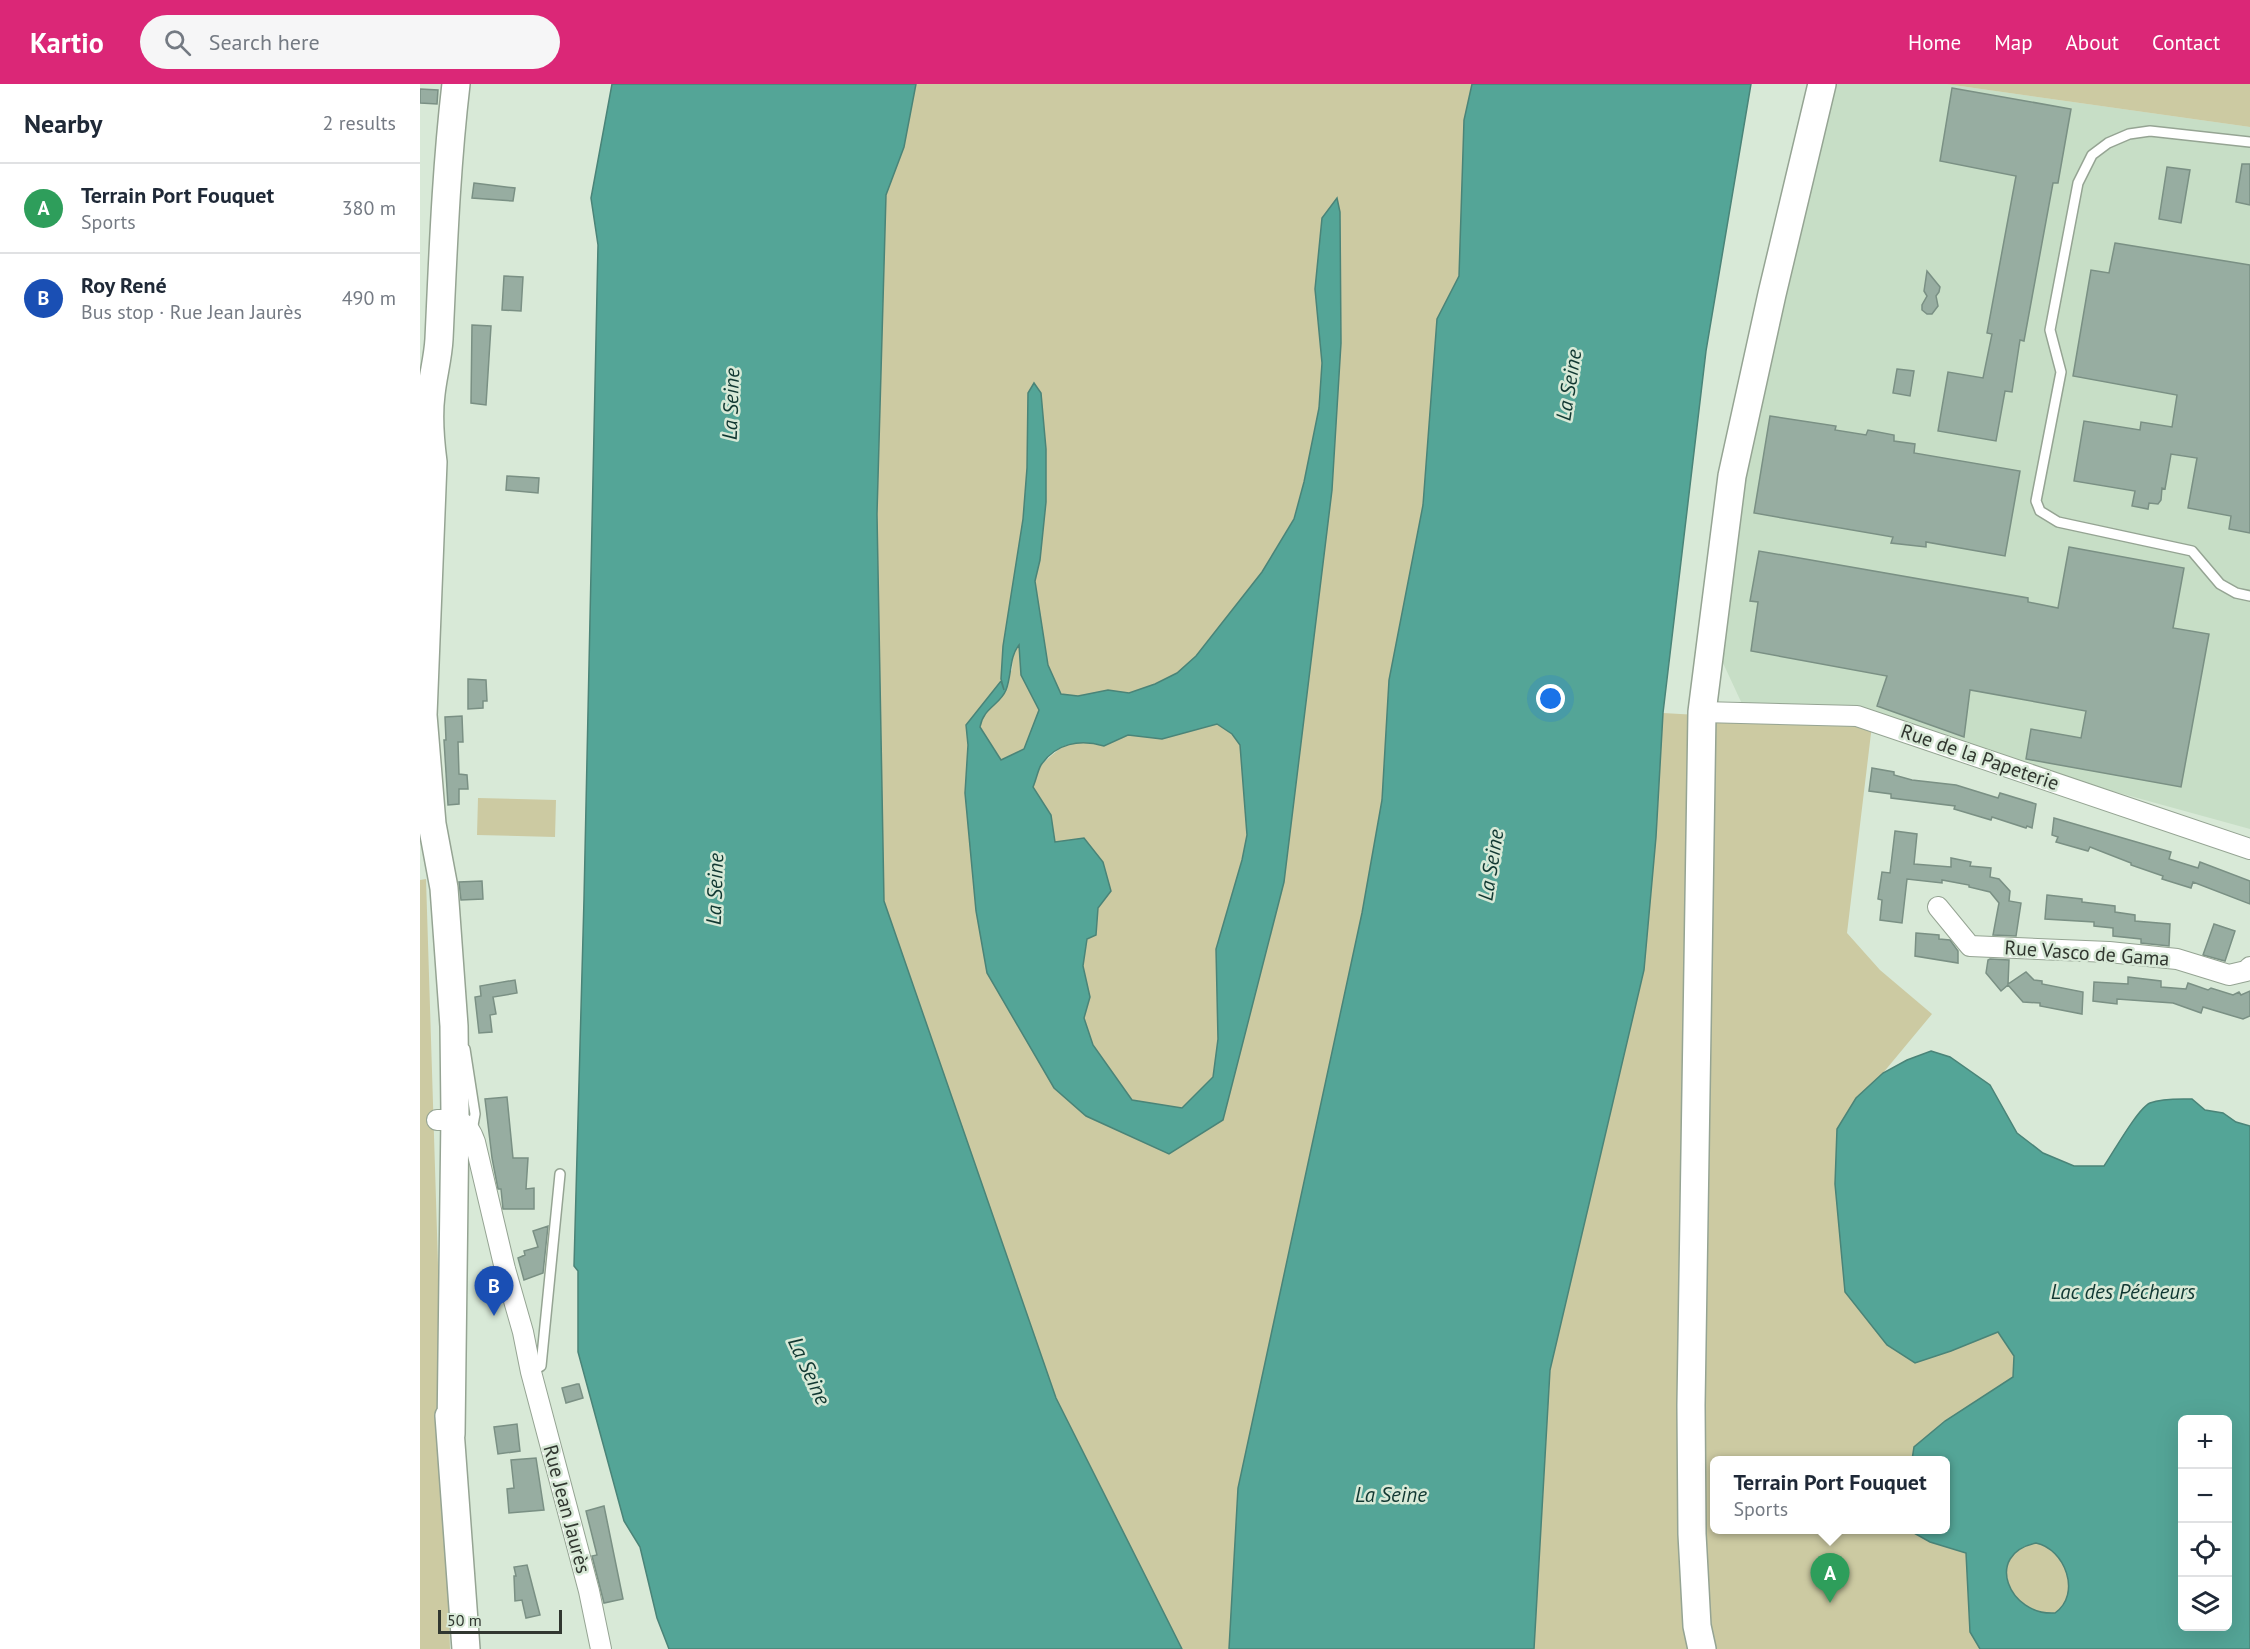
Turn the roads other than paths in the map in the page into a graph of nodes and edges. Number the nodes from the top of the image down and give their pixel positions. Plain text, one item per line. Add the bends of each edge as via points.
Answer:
1 (456, 84) edge
2 (1822, 84) edge
3 (2250, 142) edge
4 (2250, 596) edge
5 (1702, 711) junction
6 (432, 824) junction
7 (2250, 849) edge
8 (1938, 907) dead end
9 (2250, 967) edge
10 (460, 1149) junction
11 (560, 1174) dead end
12 (530, 1371) junction
13 (451, 1434) junction
14 (466, 1649) edge
15 (601, 1649) edge
16 (1702, 1649) edge

1 - 6 main road via 438,358 441,431 433,462 423,688
2 - 5 main road via 1732,476
3 - 4 lane via 2150,131 2129,134 2092,155 2078,183 2050,330 2061,372 2036,501 2040,511 2058,522 2192,551 2220,584
5 - 7 street, Rue de la Papeterie via 1857,716
5 - 16 main road via 1691,1405 1692,1534
6 - 10 main road via 439,983
6 - 10 main road via 444,888
8 - 9 street, Rue Vasco de Gama via 1970,946 2177,959 2229,975
10 - 12 street, Rue Jean Jaurès via 513,1335
10 - 13 main road
10 - 13 main road via 437,1259
11 - 12 lane via 541,1365
12 - 15 street, Rue Jean Jaurès
13 - 14 main road

